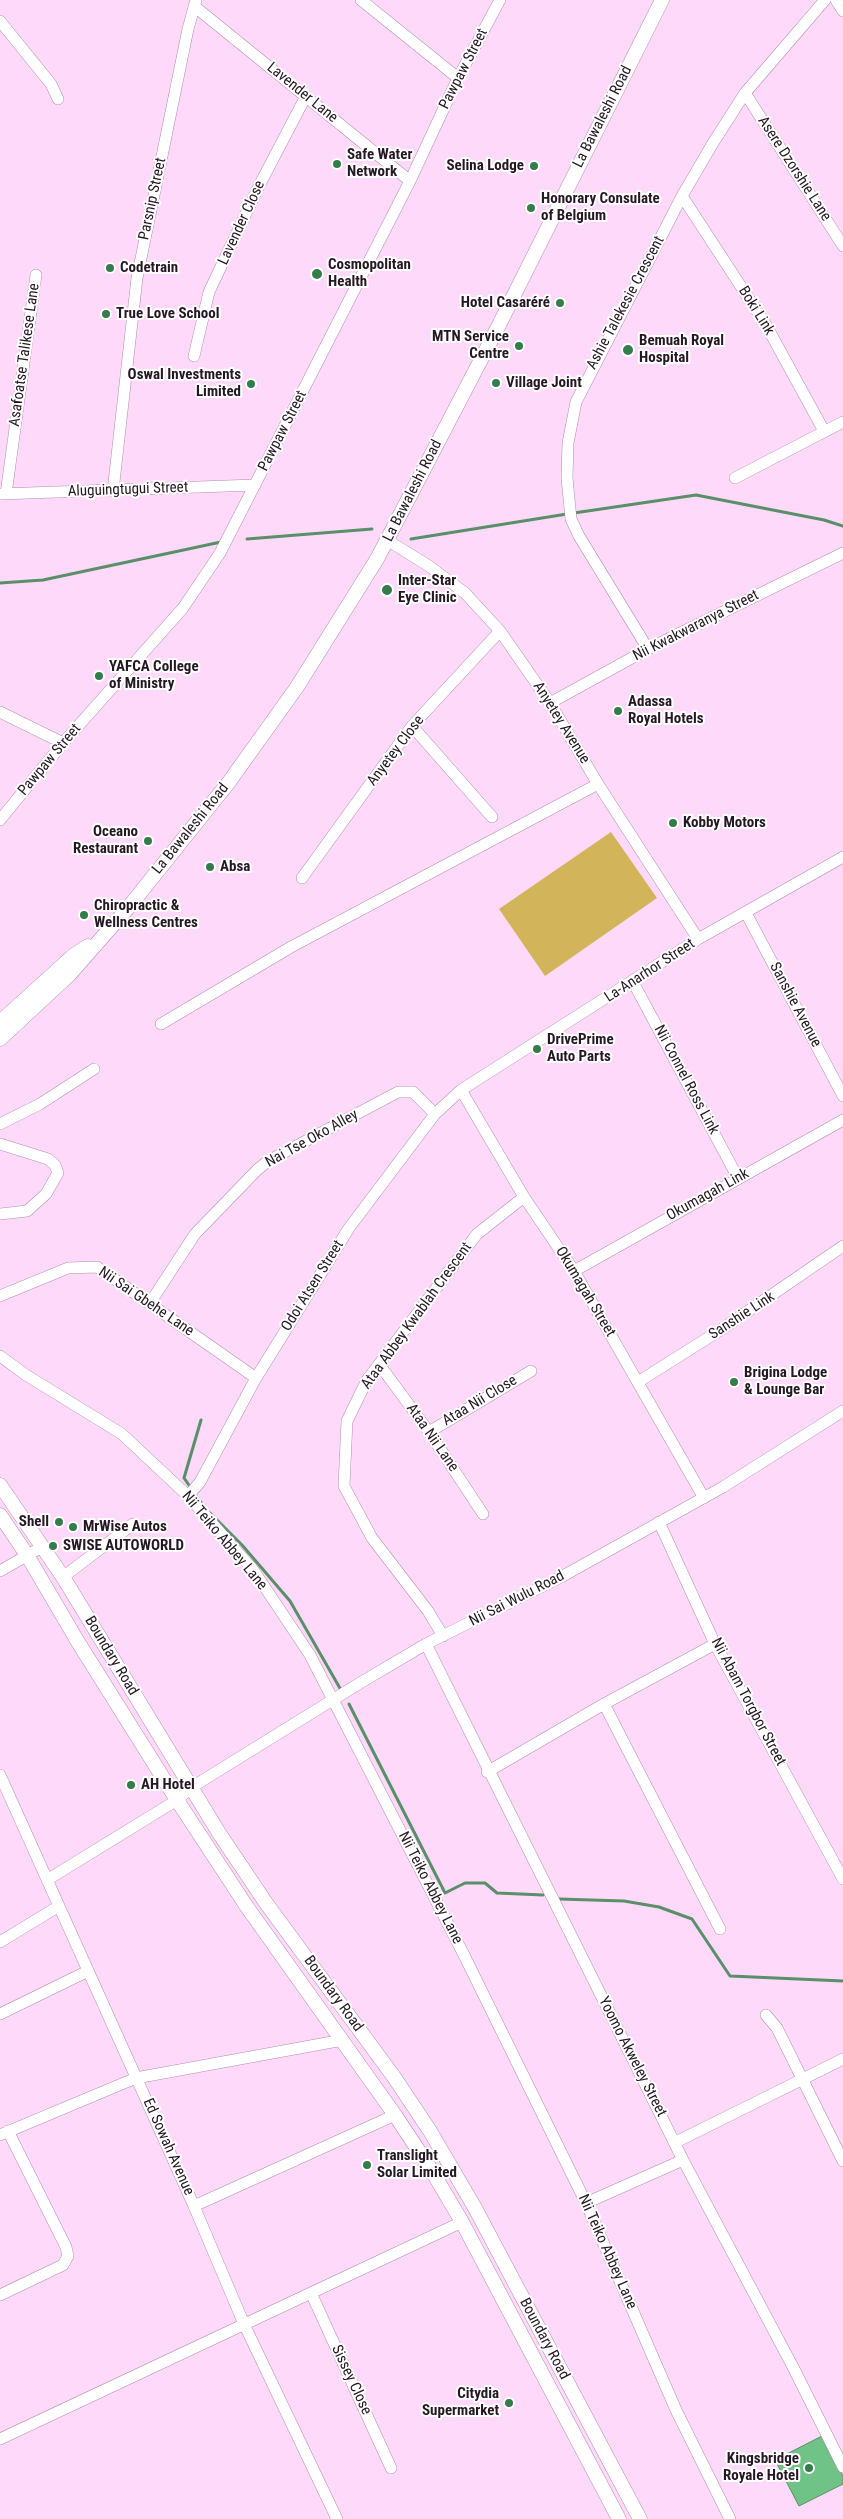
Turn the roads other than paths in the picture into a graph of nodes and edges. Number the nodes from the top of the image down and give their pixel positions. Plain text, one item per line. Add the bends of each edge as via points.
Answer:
1 (361, 0) edge
2 (500, 0) edge
3 (662, 0) edge
4 (825, 0) edge
5 (836, 0) edge
6 (195, 3) edge
7 (843, 11) edge
8 (0, 21) edge
9 (458, 78) junction
10 (745, 93) junction
11 (306, 96) junction
12 (58, 99) dead end
13 (410, 181) junction
14 (682, 196) junction
15 (843, 246) edge
16 (36, 275) dead end
17 (194, 356) dead end
18 (843, 422) edge
19 (824, 431) junction
20 (735, 478) dead end
21 (255, 485) junction
22 (113, 491) junction
23 (3, 494) edge
24 (387, 540) junction
25 (843, 553) edge
26 (500, 631) junction
27 (648, 649) junction
28 (550, 703) junction
29 (0, 712) edge
30 (412, 726) junction
31 (63, 743) junction
32 (598, 784) junction
33 (492, 817) dead end
34 (0, 820) edge
35 (843, 857) edge
36 (302, 878) dead end
37 (746, 913) junction
38 (698, 939) junction
39 (97, 941) junction
40 (633, 982) junction
41 (0, 1022) edge
42 (161, 1024) dead end
43 (0, 1039) edge
44 (94, 1069) dead end
45 (461, 1090) junction
46 (843, 1096) edge
47 (435, 1114) junction
48 (843, 1120) edge
49 (0, 1124) edge
50 (0, 1144) edge
51 (738, 1178) junction
52 (524, 1197) junction
53 (0, 1214) edge
54 (843, 1246) edge
55 (574, 1271) junction
56 (0, 1296) edge
57 (150, 1303) junction
58 (0, 1356) edge
59 (379, 1364) junction
60 (531, 1371) dead end
61 (256, 1378) junction
62 (638, 1382) junction
63 (843, 1411) edge
64 (429, 1432) junction
65 (0, 1485) edge
66 (189, 1494) junction
67 (704, 1498) junction
68 (483, 1514) dead end
69 (0, 1515) edge
70 (659, 1522) junction
71 (133, 1524) dead end
72 (42, 1547) junction
73 (27, 1555) junction
74 (0, 1571) edge
75 (63, 1577) junction
76 (443, 1636) junction
77 (426, 1644) junction
78 (715, 1644) junction
79 (332, 1701) junction
80 (604, 1704) junction
81 (487, 1772) junction
82 (0, 1774) edge
83 (192, 1787) junction
84 (177, 1800) junction
85 (843, 1878) edge
86 (47, 1880) junction
87 (59, 1906) junction
88 (720, 1929) dead end
89 (0, 1942) edge
90 (88, 1970) junction
91 (0, 2014) edge
92 (766, 2015) dead end
93 (343, 2040) junction
94 (843, 2059) edge
95 (136, 2078) junction
96 (803, 2080) junction
97 (395, 2115) junction
98 (4, 2133) edge
99 (676, 2142) junction
100 (683, 2160) junction
101 (843, 2161) edge
102 (586, 2203) junction
103 (194, 2206) junction
104 (462, 2222) junction
105 (310, 2293) junction
106 (0, 2295) edge
107 (244, 2324) junction
108 (0, 2440) edge
109 (843, 2467) edge
110 (391, 2468) dead end
111 (337, 2519) edge
112 (619, 2519) edge
113 (640, 2519) edge
114 (730, 2519) edge

1 - 9 street
2 - 9 street, Pawpaw Street
3 - 24 main road, La Bawaleshi Road
4 - 10 street, Ashie Talekesie Crescent
5 - 7 street
6 - 11 street, Lavender Lane
6 - 22 street, Parsnip Street via 137,278
8 - 12 street via 51,84
9 - 13 street, Pawpaw Street
10 - 14 street, Ashie Talekesie Crescent
10 - 15 street, Asere Dzorshie Lane
11 - 13 street, Lavender Lane
11 - 17 street, Lavender Close via 209,292
13 - 21 street, Pawpaw Street
14 - 19 street, Boki Link via 766,325
14 - 27 street, Ashie Talekesie Crescent via 576,402 568,443 571,519
16 - 23 street, Asafoatse Talikese Lane
18 - 19 street
19 - 20 street
21 - 22 street, Aluguingtugui Street
21 - 31 street, Pawpaw Street via 220,553 182,608
22 - 23 street, Aluguingtugui Street
24 - 26 street, Anyetey Avenue via 465,593
24 - 39 main road, La Bawaleshi Road via 297,686 229,782 128,908
25 - 27 street, Nii Kwakwaranya Street
26 - 28 street, Anyetey Avenue
26 - 30 street, Anyetey Close
27 - 28 street, Nii Kwakwaranya Street
28 - 32 street, Anyetey Avenue
29 - 31 street
30 - 33 street
30 - 36 street, Anyetey Close
31 - 34 street, Pawpaw Street
32 - 38 street, Anyetey Avenue
32 - 42 street via 278,954
35 - 37 street, La-Anarhor Street
37 - 38 street, La-Anarhor Street
37 - 46 street, Sanshie Avenue
38 - 40 street, La-Anarhor Street
39 - 41 main road, La Bawaleshi Road via 74,955
39 - 43 main road, La Bawaleshi Road via 70,974
40 - 45 street, La-Anarhor Street
40 - 51 street, Nii Connel Ross Link
44 - 49 street via 40,1104
45 - 47 street, Odoi Atsen Street
45 - 52 street, Okumagah Street
47 - 57 street, Nai Tse Oko Alley via 413,1092 398,1092 268,1161 195,1234
47 - 61 street, Odoi Atsen Street via 349,1228
48 - 51 street, Okumagah Link
50 - 53 street via 48,1159 58,1173 46,1194 27,1211
51 - 55 street, Okumagah Link
52 - 55 street, Okumagah Street
52 - 59 street, Ataa Abbey Kwablah Crescent via 477,1234
54 - 62 street, Sanshie Link via 730,1324
55 - 62 street, Okumagah Street
56 - 57 street, Nii Sai Gbehe Lane via 68,1268 84,1266 97,1267
57 - 61 street, Nii Sai Gbehe Lane
58 - 66 street, Nii Teiko Abbey Lane via 122,1434
59 - 64 street, Ataa Nii Lane
59 - 76 street, Ataa Abbey Kwablah Crescent via 367,1380 347,1421 344,1486 372,1538 428,1611
60 - 64 street, Ataa Nii Close
61 - 66 street, Odoi Atsen Street via 200,1482
62 - 67 street, Okumagah Street
63 - 67 street, Nii Sai Wulu Road
64 - 68 street, Ataa Nii Lane
65 - 72 main road, Boundary Road
66 - 79 street, Nii Teiko Abbey Lane via 254,1571 310,1655
67 - 70 street, Nii Sai Wulu Road
69 - 73 main road, Boundary Road
70 - 76 street, Nii Sai Wulu Road via 561,1577
70 - 78 street, Nii Abam Torgbor Street
71 - 75 street
72 - 73 street
72 - 75 main road, Boundary Road
73 - 74 street
73 - 84 main road, Boundary Road
75 - 83 main road, Boundary Road
76 - 77 street, Nii Sai Wulu Road
77 - 79 street, Nii Sai Wulu Road
77 - 81 street, Yoomo Akweley Street
78 - 80 street
78 - 85 street, Nii Abam Torgbor Street
79 - 83 street, Nii Sai Wulu Road
79 - 102 street, Nii Teiko Abbey Lane via 465,1957
80 - 81 street
80 - 88 street
81 - 99 street, Yoomo Akweley Street
82 - 86 street, Ed Sowah Avenue
83 - 84 street, Nii Sai Wulu Road
83 - 113 main road, Boundary Road via 266,1903 430,2131 475,2208
84 - 86 street, Nii Sai Wulu Road
84 - 93 main road, Boundary Road via 247,1907
86 - 87 street, Ed Sowah Avenue
87 - 89 street
87 - 90 street, Ed Sowah Avenue
90 - 91 street
90 - 95 street, Ed Sowah Avenue
92 - 96 street via 777,2028
93 - 95 street
93 - 97 main road, Boundary Road
94 - 96 street
95 - 98 street
95 - 103 street, Ed Sowah Avenue
96 - 99 street
96 - 101 street
97 - 103 street
97 - 104 main road, Boundary Road
98 - 106 street via 68,2256 63,2265
99 - 100 street, Yoomo Akweley Street
100 - 102 street
100 - 109 street, Yoomo Akweley Street
102 - 114 street, Nii Teiko Abbey Lane via 676,2410
103 - 107 street, Ed Sowah Avenue
104 - 105 street
104 - 112 main road, Boundary Road
105 - 107 street
105 - 110 street, Sissey Close
107 - 108 street
107 - 111 street, Ed Sowah Avenue

